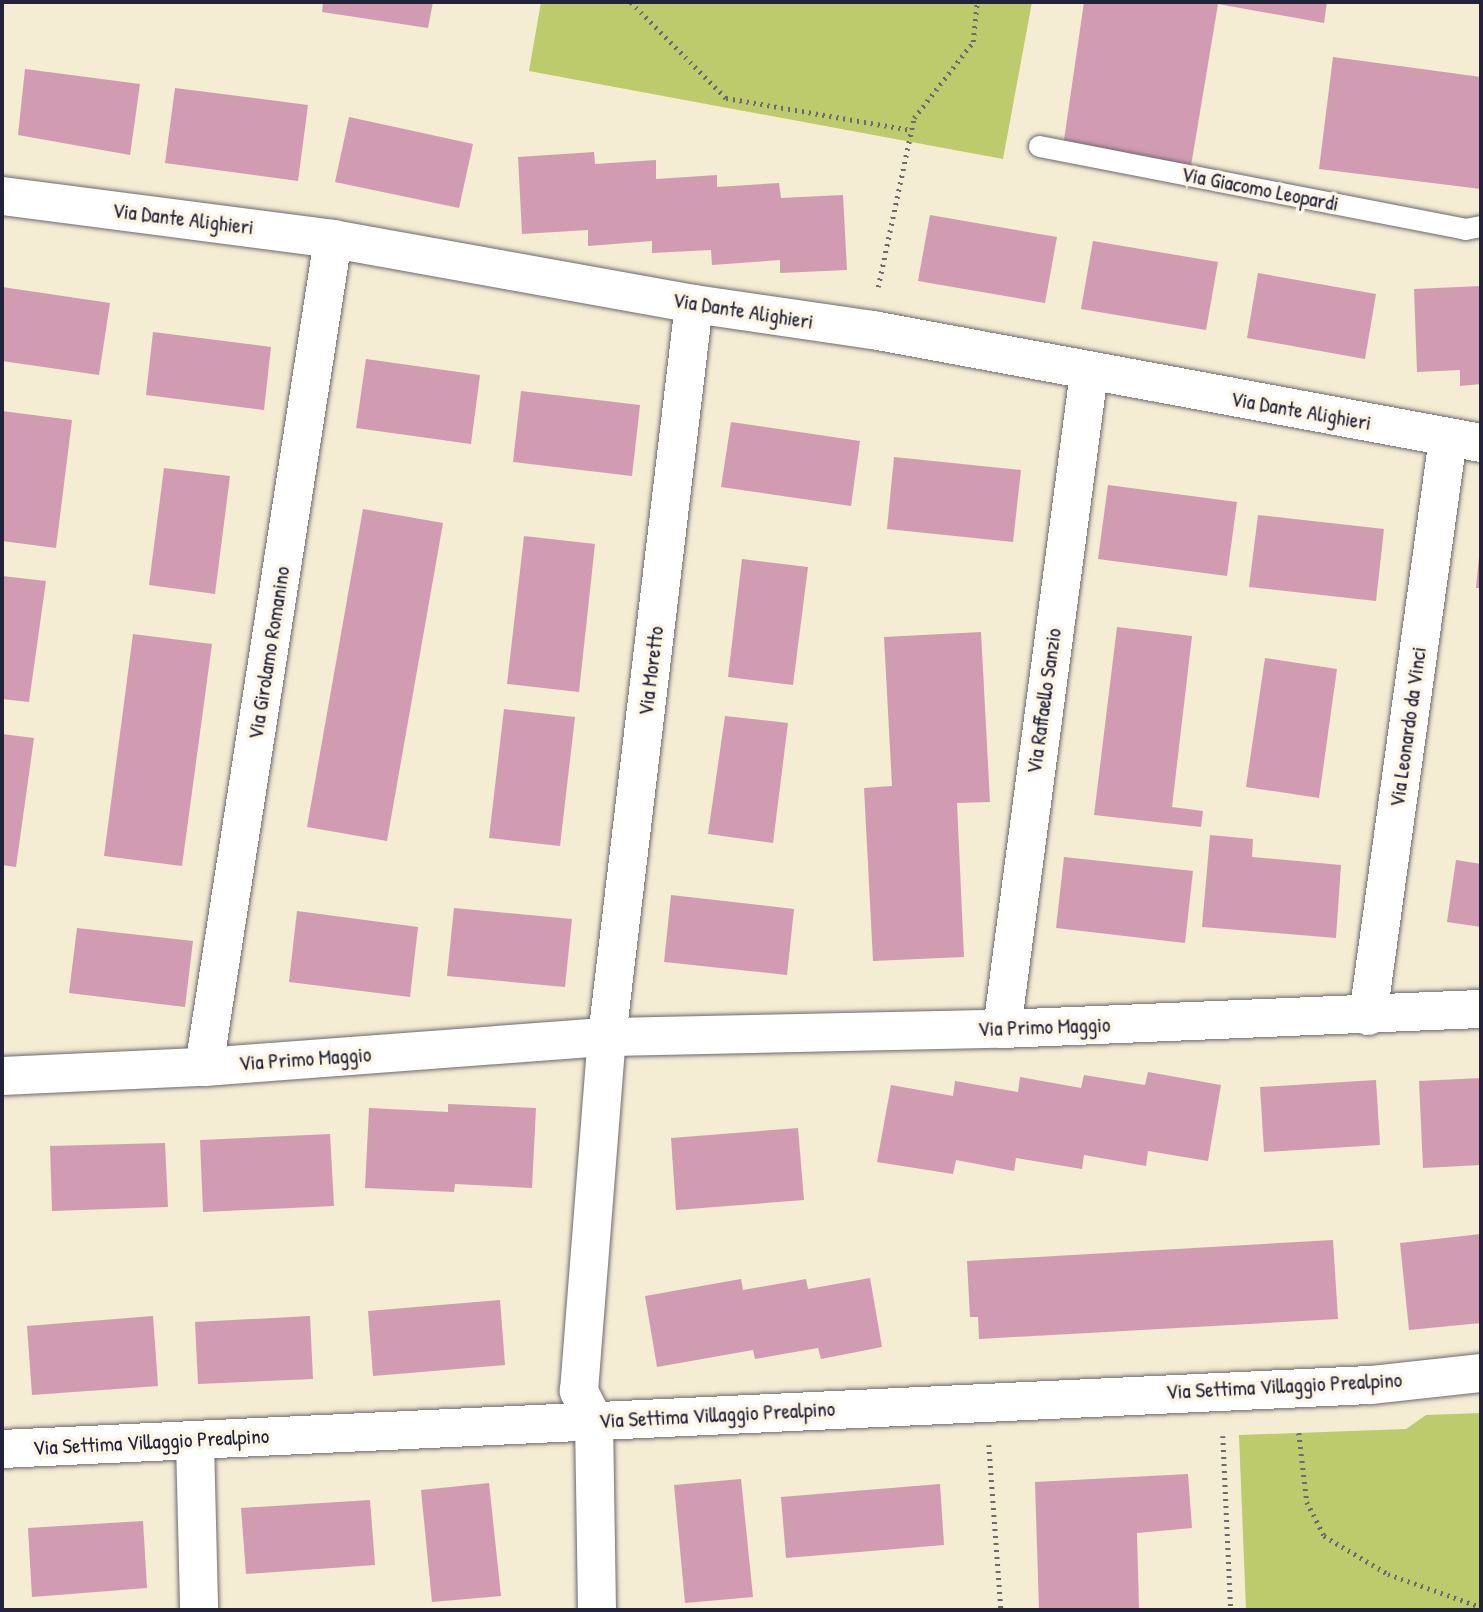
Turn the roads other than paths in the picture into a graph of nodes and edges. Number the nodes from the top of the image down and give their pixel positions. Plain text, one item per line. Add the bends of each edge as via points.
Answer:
1 (1038, 146) dead end
2 (2, 195) edge
3 (1481, 226) edge
4 (333, 239) junction
5 (694, 304) junction
6 (1089, 373) junction
7 (1464, 441) edge
8 (1481, 1009) edge
9 (1368, 1016) junction
10 (1002, 1029) junction
11 (607, 1037) junction
12 (204, 1067) junction
13 (2, 1076) edge
14 (1481, 1373) edge
15 (594, 1421) junction
16 (195, 1441) junction
17 (2, 1449) edge
18 (200, 1610) edge
19 (597, 1610) edge

1 - 3 lane, Via Giacomo Leopardi via 1465,229
2 - 4 street, Via Dante Alighieri
4 - 5 street, Via Dante Alighieri
4 - 12 street, Via Girolamo Romanino
5 - 6 street, Via Dante Alighieri via 873,330
5 - 11 street, Via Moretto
6 - 7 street, Via Dante Alighieri
6 - 10 street, Via Raffaello Sanzio
7 - 9 street, Via Leonardo da Vinci
8 - 9 street, Via Primo Maggio
9 - 10 street, Via Primo Maggio
10 - 11 street, Via Primo Maggio
11 - 12 street, Via Primo Maggio
11 - 15 street via 579,1391
12 - 13 street, Via Primo Maggio
14 - 15 street, Via Settima Villaggio Prealpino via 1371,1385
15 - 16 street, Via Settima Villaggio Prealpino
15 - 19 street
16 - 17 street, Via Settima Villaggio Prealpino
16 - 18 street

